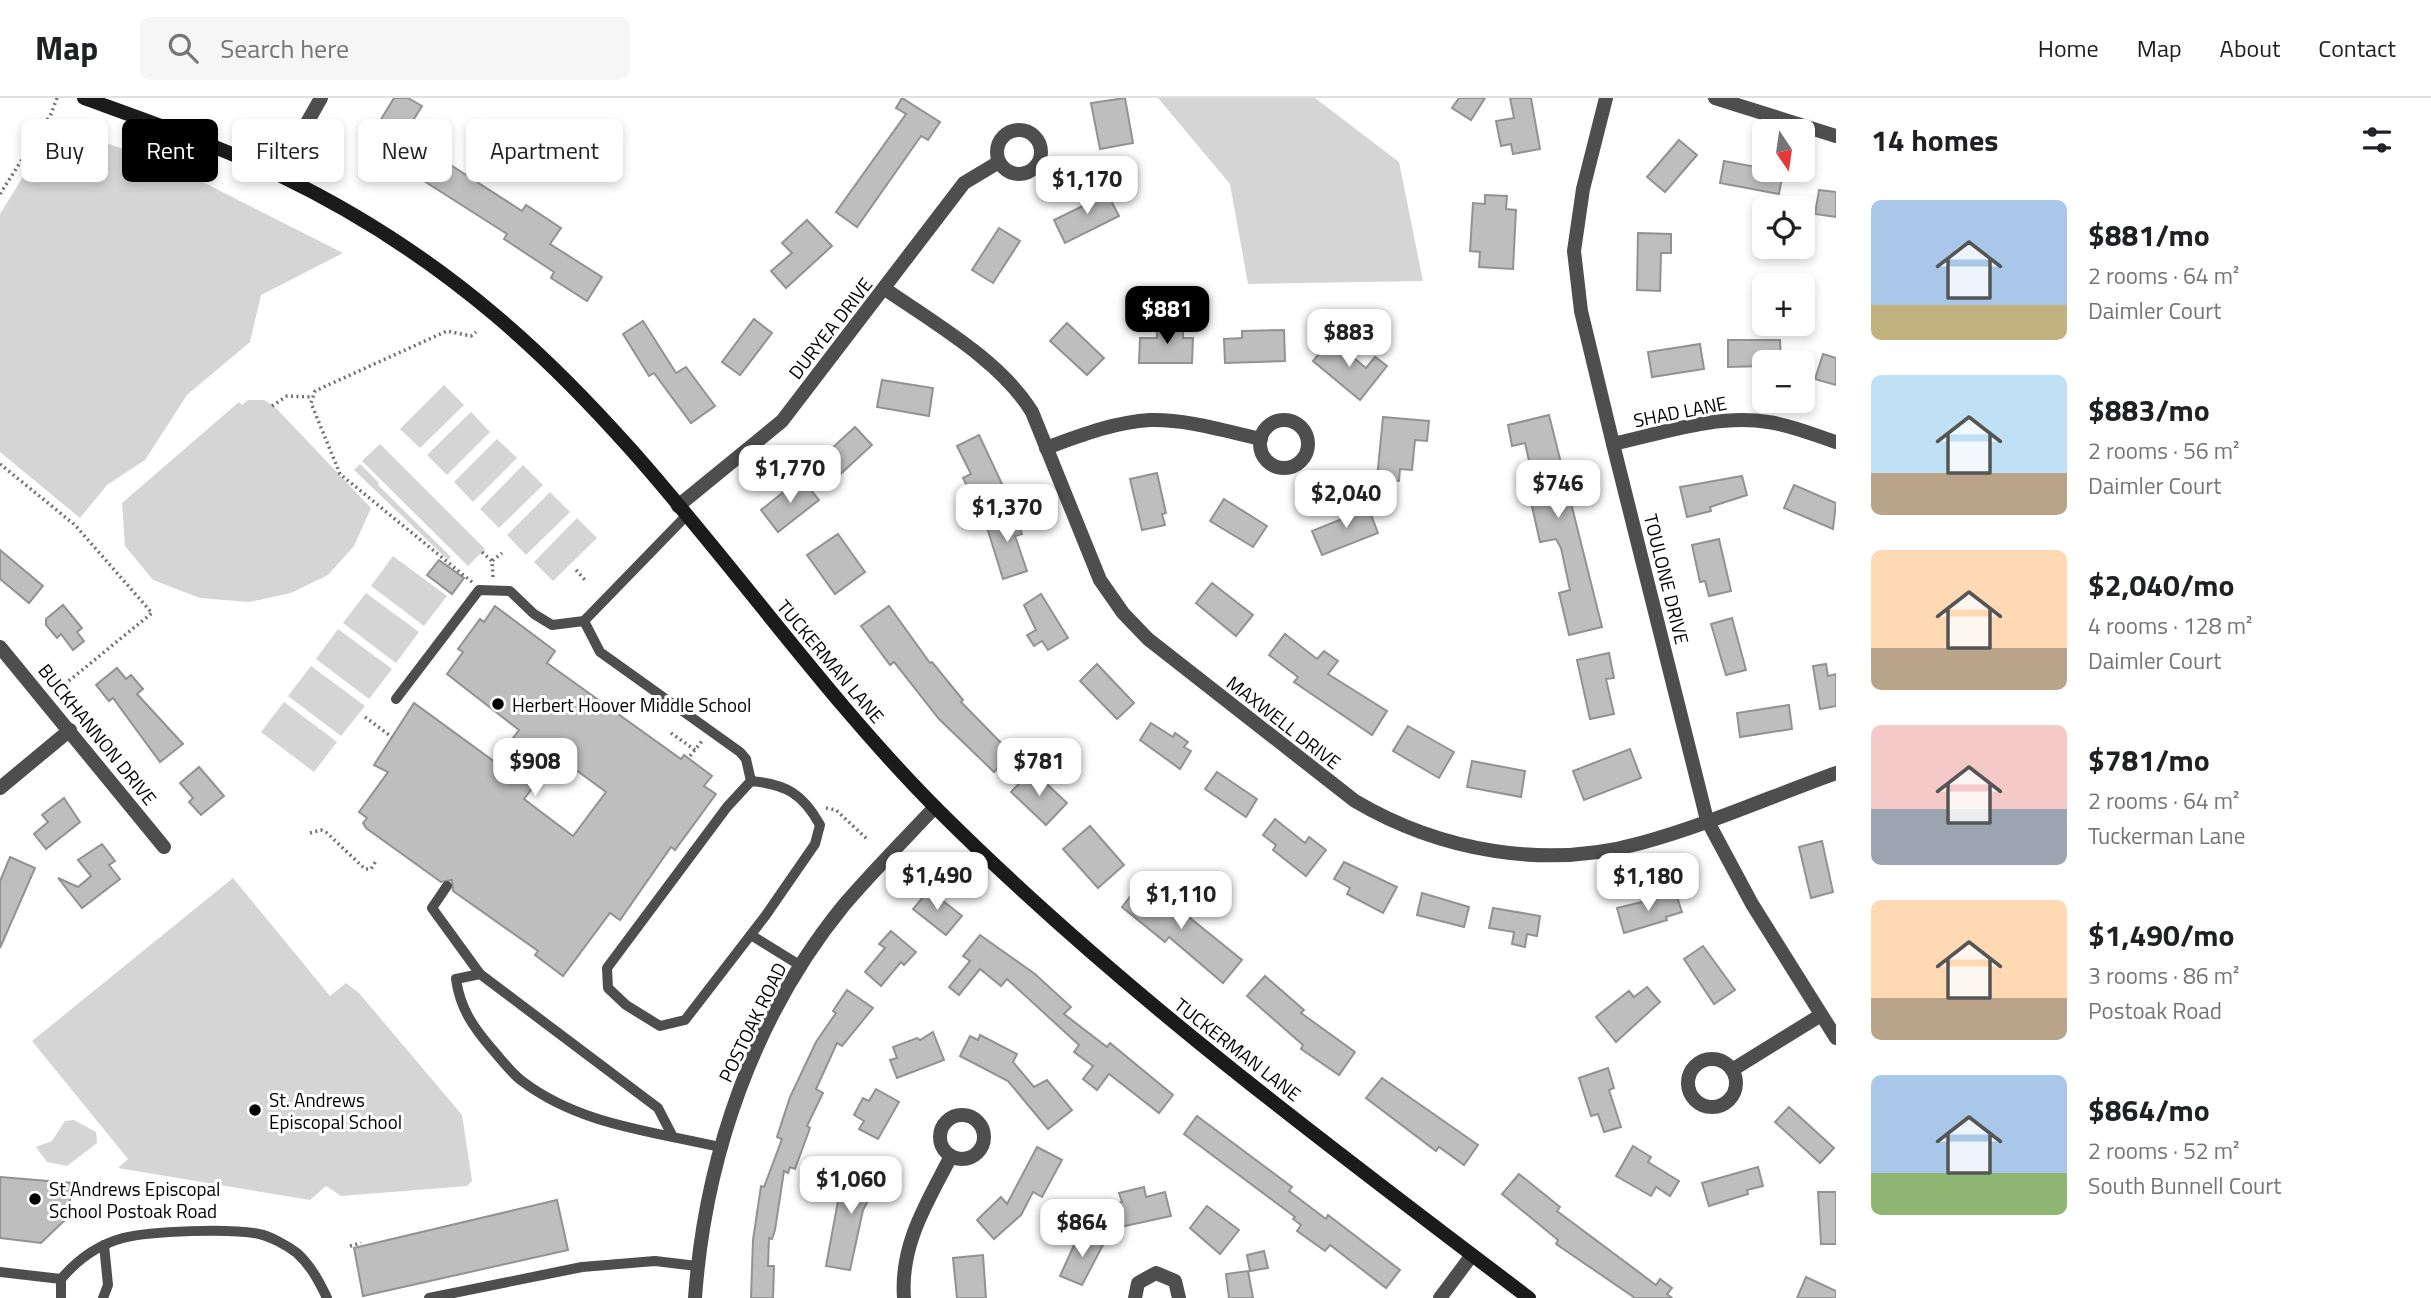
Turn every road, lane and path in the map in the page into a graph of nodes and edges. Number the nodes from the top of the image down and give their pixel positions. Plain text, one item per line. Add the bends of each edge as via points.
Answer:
1 (57, 98) edge
2 (84, 98) edge
3 (321, 98) edge
4 (1606, 98) edge
5 (1715, 98) edge
6 (309, 119) edge
7 (1836, 136) edge
8 (232, 155) edge
9 (999, 162) dead end
10 (293, 182) edge
11 (0, 194) edge
12 (885, 289) junction
13 (476, 332) dead end
14 (312, 397) junction
15 (272, 406) dead end
16 (1261, 439) dead end
17 (1836, 442) edge
18 (1613, 444) junction
19 (1046, 448) junction
20 (0, 464) edge
21 (682, 511) junction
22 (482, 552) dead end
23 (502, 553) dead end
24 (492, 561) junction
25 (576, 570) dead end
26 (493, 577) dead end
27 (585, 580) dead end
28 (470, 581) dead end
29 (583, 621) junction
30 (0, 647) edge
31 (396, 699) dead end
32 (45, 701) junction
33 (365, 717) dead end
34 (70, 730) junction
35 (710, 731) junction
36 (671, 733) dead end
37 (392, 737) dead end
38 (695, 750) junction
39 (690, 756) dead end
40 (1836, 773) edge
41 (751, 781) junction
42 (0, 789) edge
43 (809, 804) junction
44 (935, 807) junction
45 (1707, 820) junction
46 (310, 833) dead end
47 (868, 840) dead end
48 (164, 847) dead end
49 (376, 861) dead end
50 (447, 886) dead end
51 (751, 935) junction
52 (801, 966) junction
53 (480, 974) junction
54 (1821, 1015) junction
55 (1836, 1038) edge
56 (1732, 1070) dead end
57 (673, 1137) junction
58 (720, 1147) junction
59 (951, 1156) dead end
60 (361, 1243) dead end
61 (104, 1245) junction
62 (350, 1246) dead end
63 (1472, 1255) junction
64 (697, 1266) junction
65 (0, 1272) edge
66 (61, 1279) junction
67 (61, 1298) edge
68 (103, 1298) edge
69 (327, 1298) edge
70 (429, 1298) edge
71 (695, 1298) edge
72 (904, 1298) edge
73 (1135, 1298) edge
74 (1179, 1298) edge
75 (1440, 1298) edge
76 (1528, 1298) edge

1 - 11 path
2 - 8 main road, TUCKERMAN LANE
3 - 6 street
4 - 18 street, TOULONE DRIVE via 1583,189 1574,251 1581,311
5 - 7 street
9 - 12 street, DURYEA DRIVE via 964,183
10 - 21 main road, TUCKERMAN LANE via 415,254 495,315 569,384
12 - 19 street, MAXWELL DRIVE via 948,332 1018,390
12 - 21 street, DURYEA DRIVE via 782,421
13 - 14 path via 471,336 447,331 315,391
14 - 15 path via 287,396
14 - 28 path via 340,474
16 - 19 street via 1149,420 1094,431
17 - 18 street, SHAD LANE via 1748,419
18 - 45 street, TOULONE DRIVE
19 - 45 street, MAXWELL DRIVE via 1100,580 1123,613 1175,662 1377,814 1436,838 1505,853 1539,855 1610,850
20 - 32 path via 75,525 152,613
21 - 29 lane
21 - 44 main road, TUCKERMAN LANE via 827,688
22 - 24 path
23 - 24 path
24 - 26 path
25 - 27 path
29 - 31 lane via 552,625 509,591 479,590
29 - 35 lane via 600,652
30 - 32 street, BUCKHANNON DRIVE
32 - 34 street, BUCKHANNON DRIVE
33 - 37 path
34 - 42 street
34 - 48 street, BUCKHANNON DRIVE
35 - 38 path
35 - 41 lane via 746,759
36 - 38 path
38 - 39 path
40 - 45 street, MAXWELL DRIVE
41 - 43 lane via 779,784
41 - 51 lane via 726,807 607,968 608,989 660,1026 685,1020
43 - 47 path via 836,810
43 - 51 lane via 820,825 815,844
44 - 52 street, POSTOAK ROAD via 843,907
44 - 63 main road, TUCKERMAN LANE via 1056,922 1178,1028
45 - 54 street, TOULONE DRIVE via 1752,904
46 - 49 path via 327,833 365,869 371,869
50 - 53 lane via 432,908
51 - 52 lane
52 - 58 street, POSTOAK ROAD via 752,1059
53 - 57 lane via 658,1108
53 - 57 lane via 456,979 459,1003 474,1029 520,1080 574,1112
54 - 55 street, TOULONE DRIVE
54 - 56 street
57 - 58 lane
58 - 64 street, POSTOAK ROAD
59 - 72 street via 914,1226 903,1267
60 - 62 path
61 - 66 lane via 78,1259
61 - 68 lane via 108,1285
61 - 69 lane via 124,1238 207,1231 261,1234 295,1252 312,1269
63 - 75 street
63 - 76 main road, TUCKERMAN LANE
64 - 70 lane via 655,1261 582,1267
64 - 71 street, POSTOAK ROAD
65 - 66 lane
66 - 67 lane
73 - 74 street via 1138,1283 1156,1273 1175,1281

